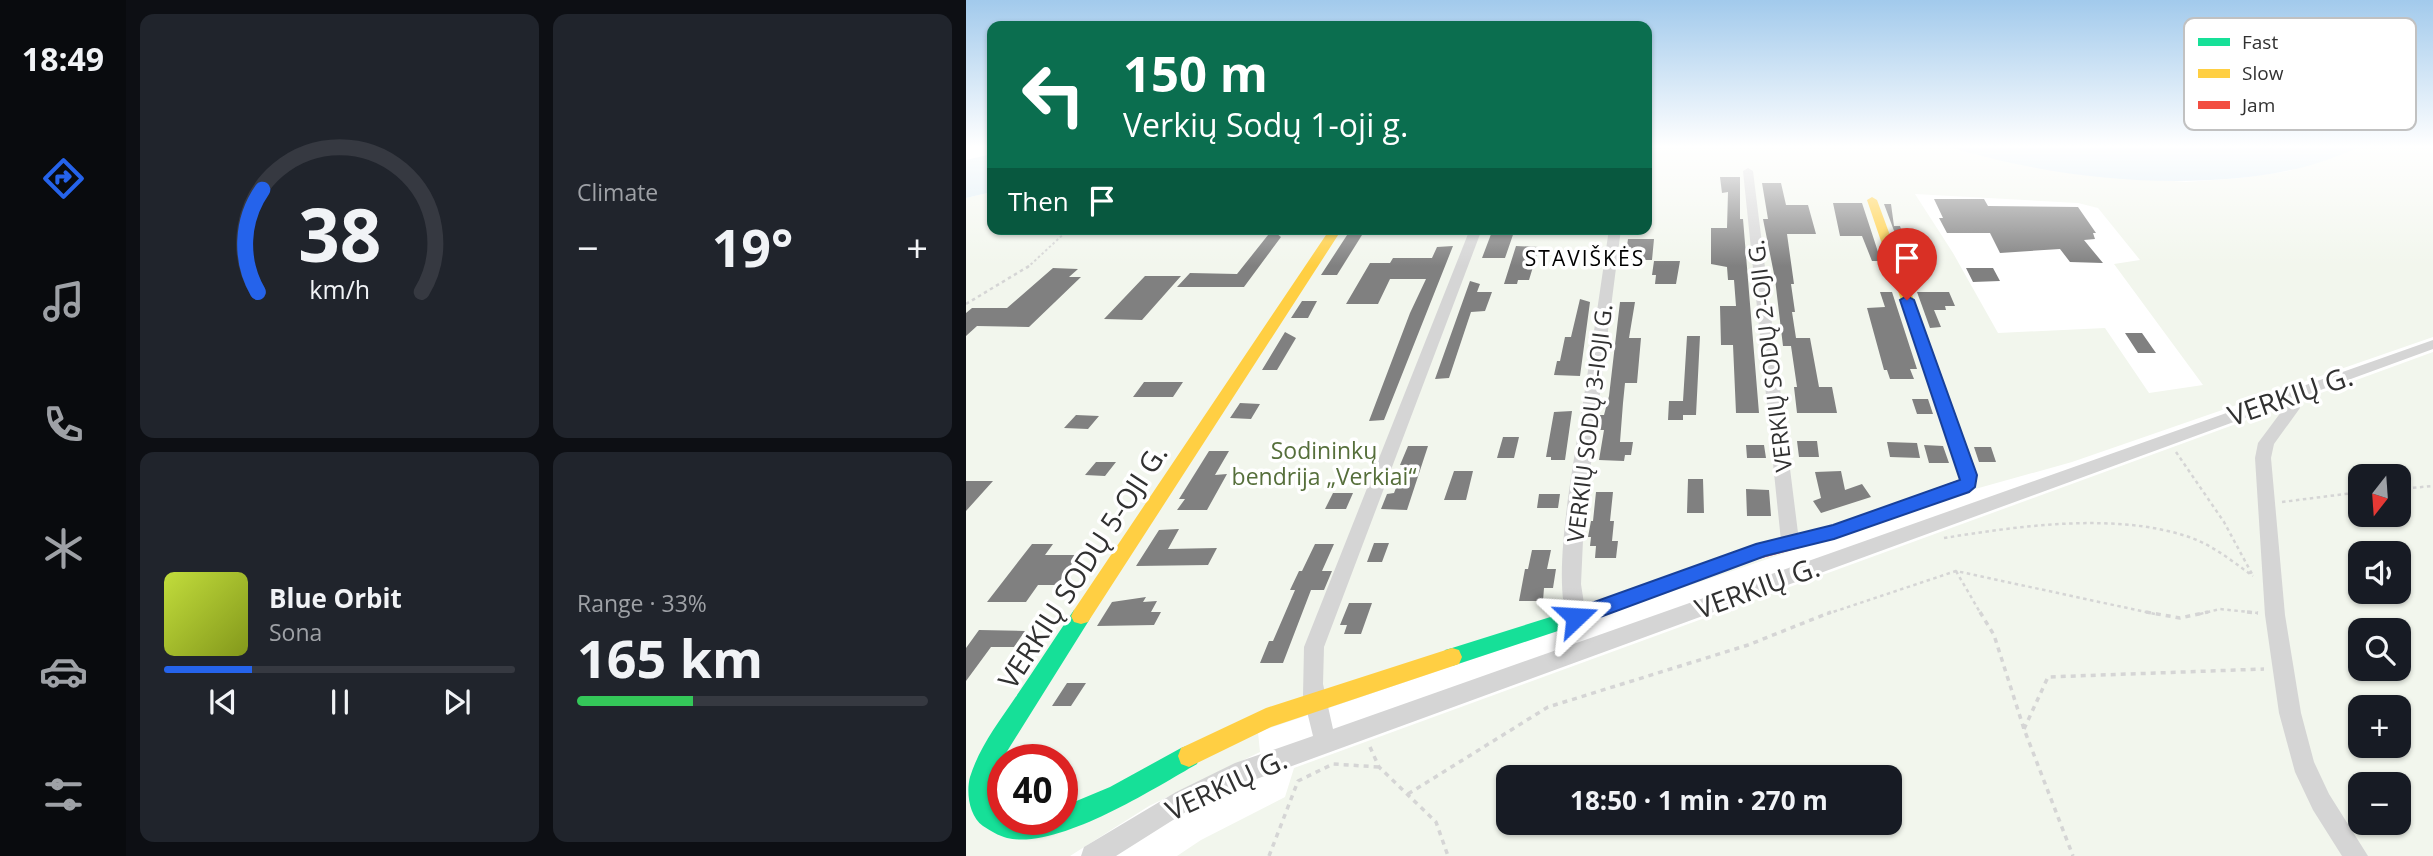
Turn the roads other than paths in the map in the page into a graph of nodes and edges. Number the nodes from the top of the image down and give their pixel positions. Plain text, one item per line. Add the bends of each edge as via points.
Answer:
1 (1750, 186) edge
2 (1872, 200) dead end
3 (1332, 235) edge
4 (1474, 235) edge
5 (1614, 235) edge
6 (2433, 344) edge
7 (2284, 397) junction
8 (1790, 541) junction
9 (1576, 617) junction
10 (1312, 701) junction
11 (1325, 741) junction
12 (1093, 856) edge
13 (2356, 856) edge

1 - 8 street, VERKIŲ SODŲ 2-OJI G.
2 - 8 street, VERKIŲ SODŲ 5-OJI G. via 1969,483 1834,531
3 - 10 street, VERKIŲ SODŲ 5-OJI G. via 999,739 978,786 980,804 992,819 1013,829 1050,826 1227,735
4 - 10 street via 1314,647
5 - 9 street, VERKIŲ SODŲ 3-IOJI G. via 1575,518 1571,584
6 - 7 street, VERKIŲ G.
7 - 11 street, VERKIŲ G.
7 - 13 street via 2292,408 2266,443 2263,458 2282,668 2303,764 2320,802
8 - 9 street, VERKIŲ SODŲ 5-OJI G.
9 - 10 street, VERKIŲ SODŲ 5-OJI G.
10 - 11 street
11 - 12 street, VERKIŲ G. via 1184,800

